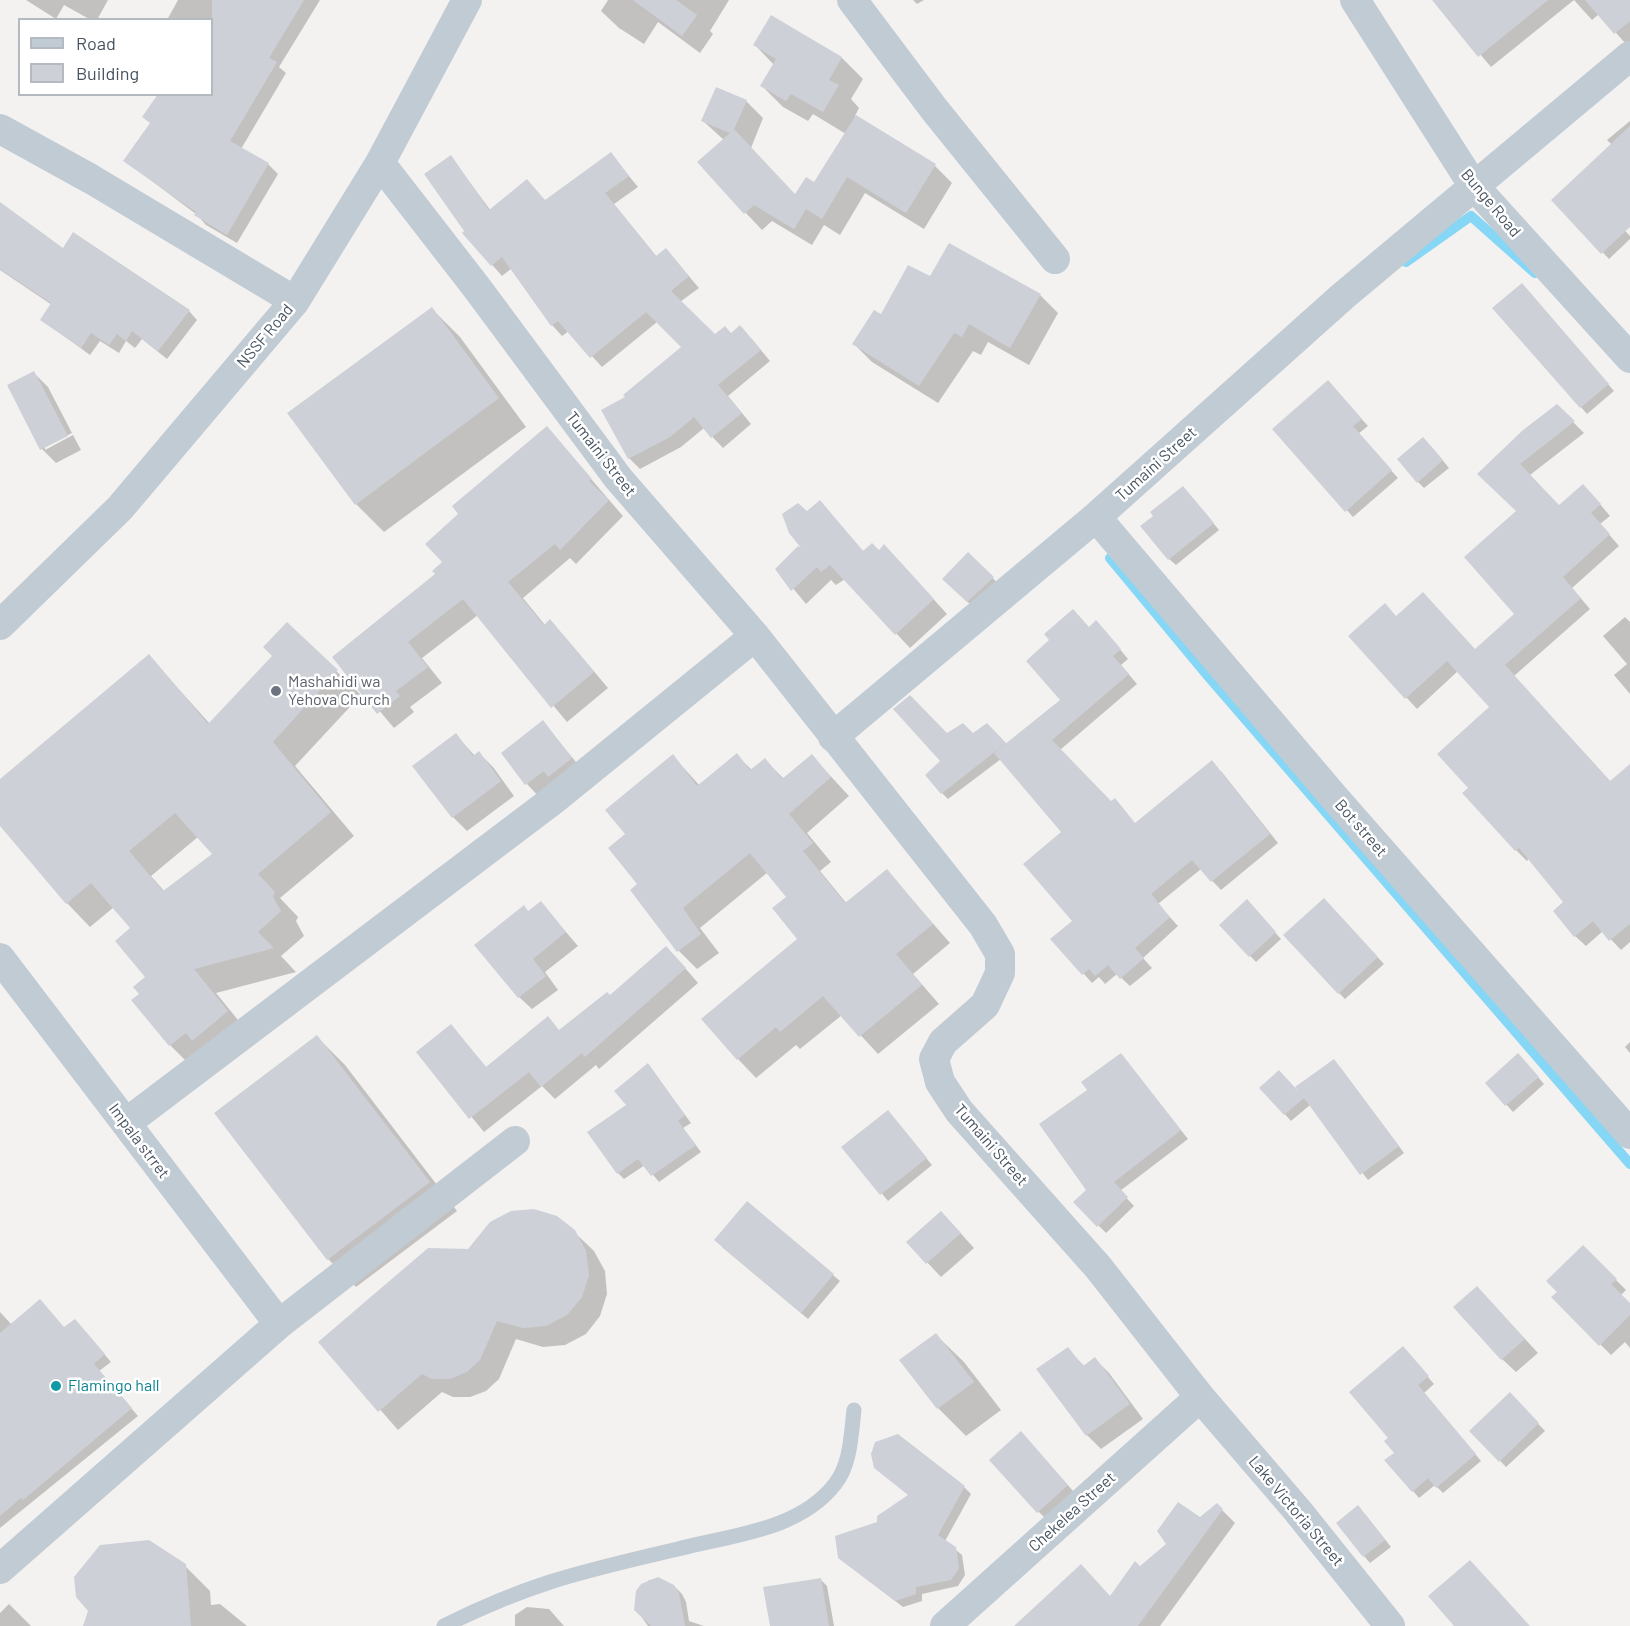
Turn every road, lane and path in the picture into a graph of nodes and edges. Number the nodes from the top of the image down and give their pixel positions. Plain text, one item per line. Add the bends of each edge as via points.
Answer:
1 (467, 0) edge
2 (852, 0) edge
3 (1355, 0) edge
4 (1630, 56) edge
5 (0, 129) edge
6 (380, 163) junction
7 (1473, 185) junction
8 (1055, 260) dead end
9 (295, 300) junction
10 (1630, 358) edge
11 (1096, 517) junction
12 (0, 625) edge
13 (755, 636) junction
14 (833, 737) junction
15 (0, 958) edge
16 (126, 1123) junction
17 (1630, 1134) edge
18 (515, 1141) dead end
19 (279, 1324) junction
20 (1200, 1397) junction
21 (854, 1410) dead end
22 (0, 1569) edge
23 (444, 1626) edge
24 (945, 1626) edge
25 (1390, 1626) edge

1 - 6 street, NSSF Road
2 - 8 street
3 - 7 street, Bunge Road
4 - 7 street, Tumaini Street
5 - 9 street
6 - 9 street, NSSF Road
6 - 13 street, Tumaini Street via 618,478
7 - 10 street, Bunge Road
7 - 11 street, Tumaini Street
9 - 12 street, NSSF Road via 120,508
11 - 14 street, Tumaini Street
11 - 17 street, Bot street via 1333,796
13 - 14 street, Tumaini Street
13 - 16 street via 553,800
14 - 20 street, Tumaini Street via 984,925 1000,954 1000,973 985,1005 943,1042 934,1059 940,1082 959,1111 1098,1267
15 - 16 street, Impala strret
16 - 19 street, Impala strret
18 - 19 street
19 - 22 street
20 - 24 street, Chekelea Street
20 - 25 street, Lake Victoria Street
21 - 23 lane via 849,1451 836,1483 818,1501 794,1516 757,1531 550,1582 477,1609

